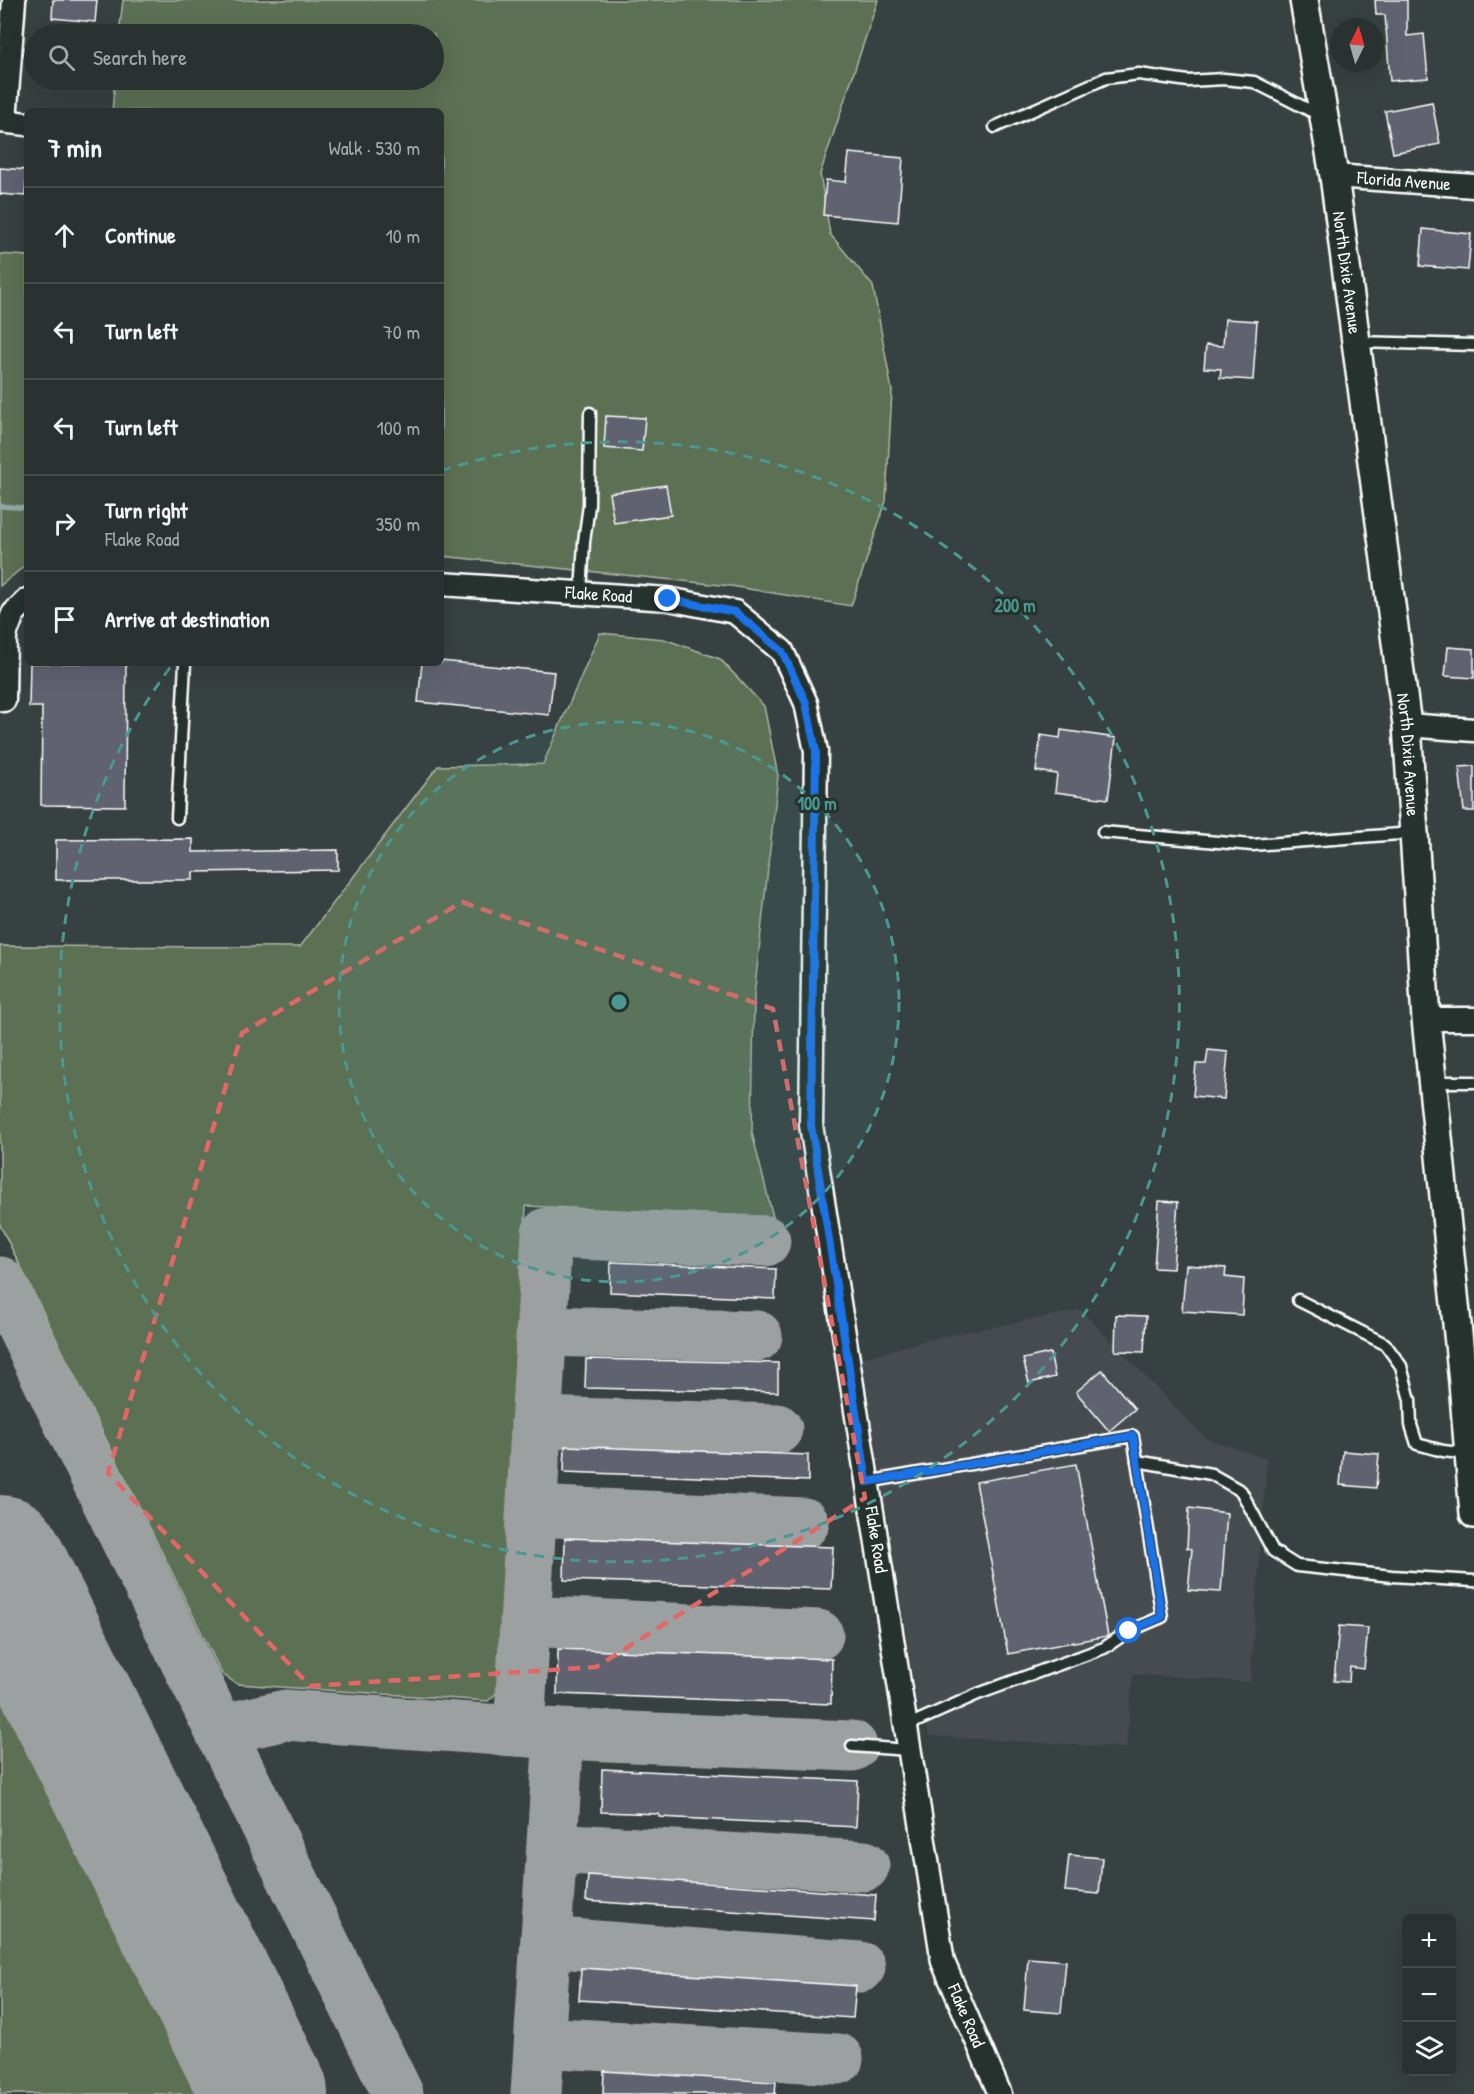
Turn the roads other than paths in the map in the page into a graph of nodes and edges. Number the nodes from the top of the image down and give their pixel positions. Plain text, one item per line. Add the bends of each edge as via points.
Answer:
1 (14, 0) edge
2 (1304, 0) edge
3 (1324, 117) junction
4 (11, 122) edge
5 (995, 128) dead end
6 (1334, 176) junction
7 (1474, 186) edge
8 (1356, 342) junction
9 (1474, 345) edge
10 (590, 413) dead end
11 (444, 584) edge
12 (581, 593) junction
13 (24, 603) edge
14 (185, 666) edge
15 (4, 700) dead end
16 (1407, 725) junction
17 (1474, 730) edge
18 (177, 818) dead end
19 (1103, 832) dead end
20 (1414, 833) junction
21 (1426, 1019) junction
22 (1474, 1019) edge
23 (1432, 1082) junction
24 (1474, 1082) edge
25 (1298, 1300) dead end
26 (1469, 1383) edge
27 (1469, 1454) junction
28 (1137, 1461) junction
29 (867, 1482) junction
30 (1474, 1501) edge
31 (1474, 1581) edge
32 (905, 1726) junction
33 (852, 1746) dead end
34 (909, 1750) junction
35 (1000, 2094) edge

1 - 4 street
2 - 3 street, North Dixie Avenue
3 - 5 lane via 1254,82 1188,81 1139,74 1106,78
3 - 6 street, North Dixie Avenue
6 - 7 street, Florida Avenue
6 - 8 street, North Dixie Avenue
8 - 9 lane
8 - 16 street, North Dixie Avenue
10 - 12 lane via 589,505
11 - 12 street, Flake Road
12 - 29 street, Flake Road via 668,599 735,612 782,651 806,703 816,751 811,1125
13 - 15 street via 13,614 5,634
14 - 18 lane
16 - 17 street
16 - 20 street, North Dixie Avenue
19 - 20 lane via 1252,845
20 - 21 street, North Dixie Avenue
21 - 22 street
21 - 23 street, North Dixie Avenue
23 - 24 lane
23 - 26 street, North Dixie Avenue
25 - 27 lane via 1385,1344 1401,1366 1417,1444
26 - 27 street, North Dixie Avenue
27 - 30 street, North Dixie Avenue
28 - 29 lane via 1133,1436
28 - 31 lane via 1211,1474 1240,1491 1273,1551 1297,1566
28 - 32 lane via 1162,1617 1129,1631 1104,1648 978,1694
29 - 32 street, Flake Road
32 - 34 street, Flake Road
33 - 34 lane
34 - 35 street, Flake Road via 943,1962

